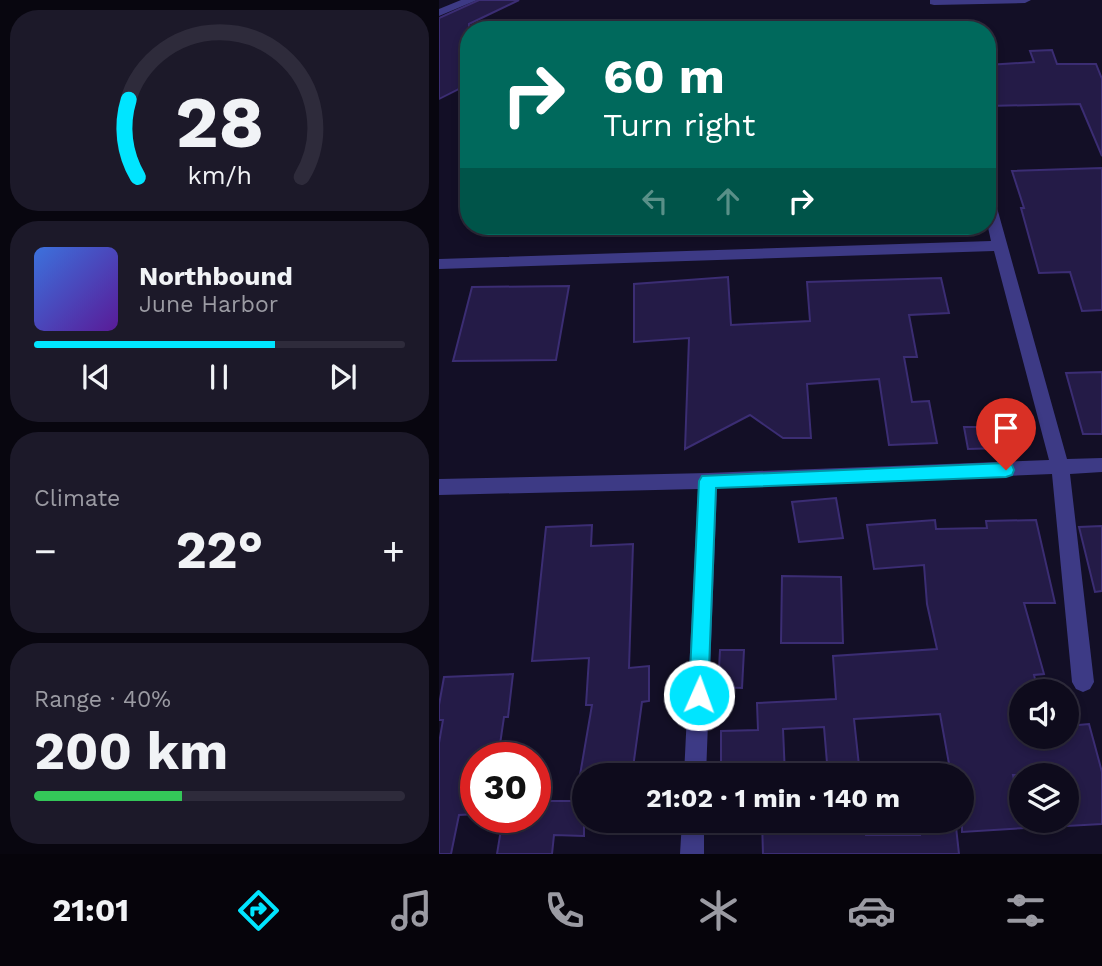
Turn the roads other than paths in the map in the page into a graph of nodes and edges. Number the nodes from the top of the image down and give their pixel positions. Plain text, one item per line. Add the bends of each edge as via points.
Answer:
1 (471, 0) edge
2 (1025, 0) edge
3 (934, 1) edge
4 (439, 13) edge
5 (941, 21) edge
6 (996, 231) edge
7 (1000, 246) junction
8 (439, 264) edge
9 (1102, 465) edge
10 (1060, 468) junction
11 (708, 481) junction
12 (439, 487) edge
13 (1083, 682) dead end
14 (696, 763) edge
15 (693, 833) edge
16 (692, 854) edge

1 - 4 street
2 - 3 street
3 - 5 street
6 - 7 street
7 - 8 street
7 - 10 street
9 - 10 street
10 - 11 street
10 - 13 street
11 - 12 street
11 - 14 street
15 - 16 street

